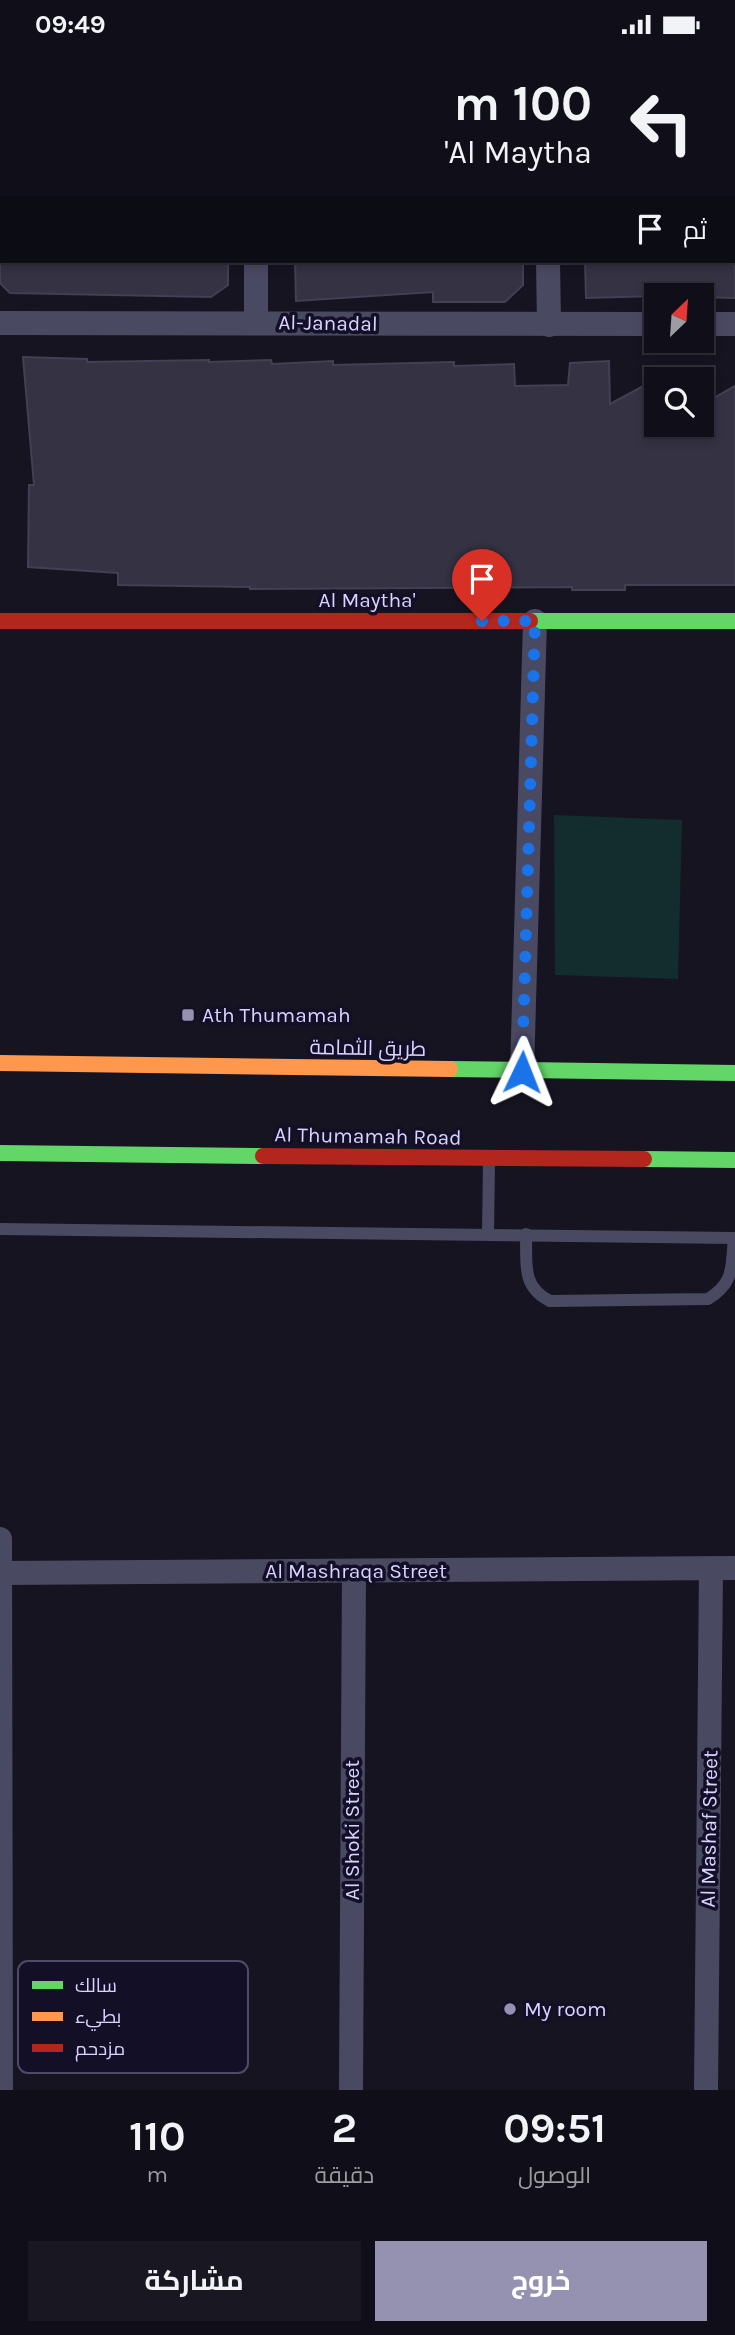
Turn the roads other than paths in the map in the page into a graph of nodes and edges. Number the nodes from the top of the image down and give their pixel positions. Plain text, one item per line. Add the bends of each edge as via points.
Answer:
1 (256, 263) edge
2 (548, 263) edge
3 (256, 322) junction
4 (0, 323) edge
5 (644, 324) edge
6 (714, 324) edge
7 (735, 324) edge
8 (549, 325) junction
9 (0, 621) edge
10 (535, 621) junction
11 (735, 621) edge
12 (735, 1060) edge
13 (0, 1063) edge
14 (522, 1072) junction
15 (735, 1073) edge
16 (0, 1153) edge
17 (489, 1159) junction
18 (735, 1160) edge
19 (0, 1229) edge
20 (488, 1234) junction
21 (526, 1234) junction
22 (735, 1238) edge
23 (0, 1539) edge
24 (723, 1568) edge
25 (354, 1571) junction
26 (1, 1573) edge
27 (1, 2090) edge
28 (351, 2090) edge
29 (706, 2090) edge

1 - 3 street
2 - 8 street
3 - 4 street, Al-Janadal
3 - 8 street, Al-Janadal
5 - 8 street, Al-Janadal
6 - 7 street
9 - 10 main road, Al Maytha'
10 - 11 main road, Al Maytha'
10 - 14 street
12 - 14 main road
13 - 14 main road, طريق الثمامة
14 - 15 main road, طريق الثمامة
16 - 17 main road, Al Thumamah Road
17 - 18 main road, Al Thumamah Road
17 - 20 lane
19 - 20 lane
20 - 21 lane
21 - 22 lane
21 - 22 lane via 528,1279 536,1294 550,1301 708,1299 723,1289 730,1275
23 - 26 street
24 - 25 street, Al Mashraqa Street
24 - 29 street, Al Mashaf Street
25 - 26 street, Al Mashraqa Street
25 - 28 street, Al Shoki Street
26 - 27 street

